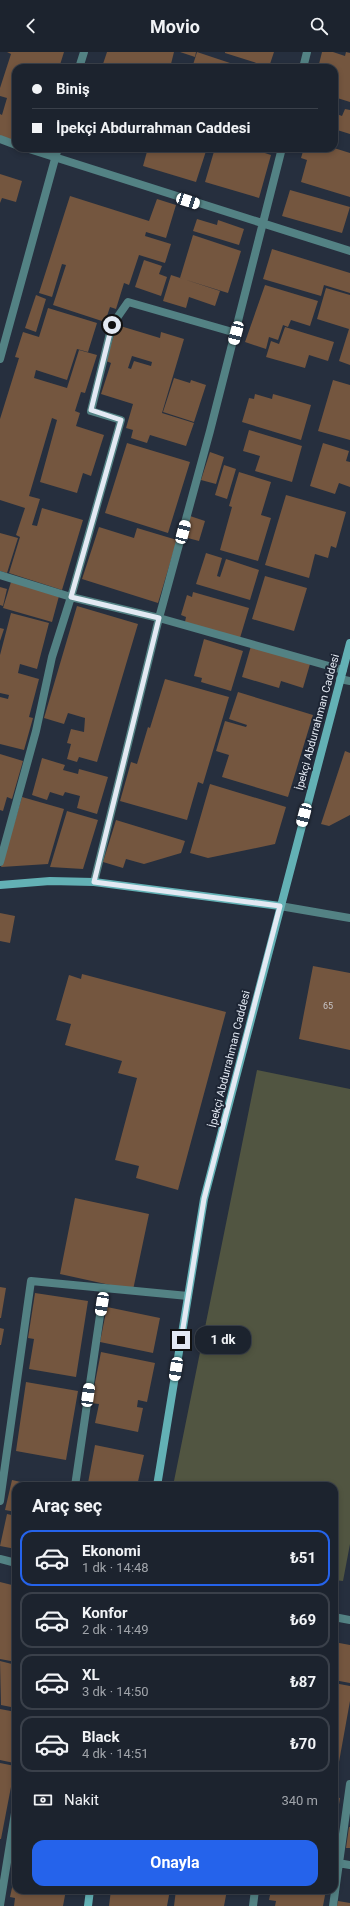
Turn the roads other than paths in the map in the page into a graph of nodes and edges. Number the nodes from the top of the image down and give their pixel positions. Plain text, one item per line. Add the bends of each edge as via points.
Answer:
1 (84, 52) edge
2 (307, 52) edge
3 (80, 64) edge
4 (304, 64) edge
5 (0, 139) edge
6 (12, 144) edge
7 (38, 152) edge
8 (57, 152) edge
9 (281, 152) edge
10 (55, 158) junction
11 (262, 224) junction
12 (350, 251) edge
13 (236, 333) junction
14 (0, 359) edge
15 (0, 575) edge
16 (71, 597) junction
17 (159, 618) junction
18 (350, 643) edge
19 (343, 670) junction
20 (340, 678) junction
21 (350, 681) edge
22 (0, 862) edge
23 (94, 882) junction
24 (0, 885) edge
25 (280, 906) junction
26 (350, 918) edge
27 (104, 1288) junction
28 (188, 1296) junction
29 (76, 1482) edge
30 (158, 1482) edge
31 (0, 1501) edge
32 (0, 1560) edge
33 (12, 1562) edge
34 (338, 1618) edge
35 (350, 1620) edge
36 (350, 1784) edge
37 (12, 1832) edge
38 (338, 1863) joint
39 (350, 1865) edge
40 (90, 1894) edge
41 (254, 1894) edge
42 (334, 1894) edge
43 (0, 1905) edge
44 (88, 1906) edge
45 (253, 1906) edge
46 (333, 1906) edge

1 - 3 street
2 - 4 street
5 - 6 street
7 - 10 street
8 - 10 street
9 - 11 street
10 - 11 street
10 - 14 street
11 - 12 street
11 - 13 street
13 - 16 street via 128,302 112,325 91,410 121,420
13 - 17 street
15 - 16 street
16 - 17 street
16 - 22 street via 52,657 36,731
17 - 19 street
17 - 23 street
18 - 19 street, İpekçi Abdurrahman Caddesi
19 - 20 street, İpekçi Abdurrahman Caddesi
20 - 21 street
20 - 25 street, İpekçi Abdurrahman Caddesi
23 - 24 street via 50,880
23 - 25 street
25 - 26 street
25 - 28 street, İpekçi Abdurrahman Caddesi via 204,1199
27 - 28 street
27 - 29 street
27 - 31 street via 32,1281
28 - 30 street, İpekçi Abdurrahman Caddesi
32 - 33 street
34 - 35 street
36 - 38 street
37 - 43 street
38 - 39 street
40 - 44 street
41 - 45 street
42 - 46 street

